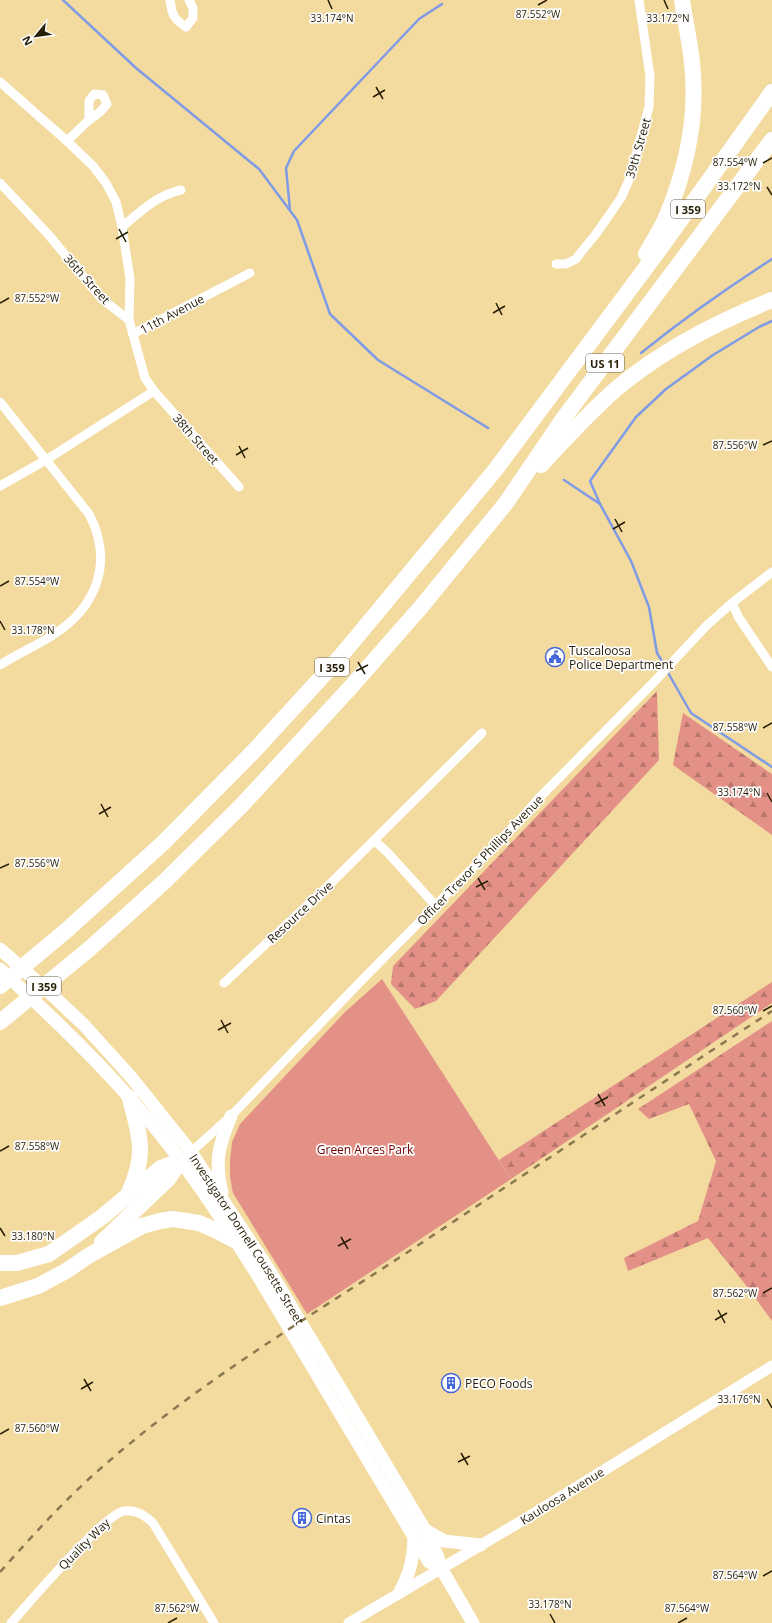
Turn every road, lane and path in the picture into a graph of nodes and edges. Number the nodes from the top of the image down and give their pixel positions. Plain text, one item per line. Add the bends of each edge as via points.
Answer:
1 (170, 0) edge
2 (189, 0) edge
3 (639, 0) edge
4 (682, 0) edge
5 (0, 82) edge
6 (772, 92) edge
7 (89, 120) dead end
8 (772, 140) edge
9 (67, 141) junction
10 (0, 183) edge
11 (181, 190) dead end
12 (122, 227) junction
13 (556, 264) dead end
14 (250, 273) dead end
15 (772, 293) edge
16 (772, 300) edge
17 (618, 306) junction
18 (747, 310) junction
19 (129, 320) junction
20 (133, 334) junction
21 (154, 390) junction
22 (0, 402) edge
23 (46, 460) junction
24 (0, 486) edge
25 (239, 487) dead end
26 (506, 503) junction
27 (772, 572) edge
28 (732, 603) junction
29 (0, 665) edge
30 (772, 667) edge
31 (482, 733) dead end
32 (375, 841) junction
33 (436, 906) junction
34 (0, 949) edge
35 (0, 969) edge
36 (224, 983) dead end
37 (0, 986) edge
38 (0, 1022) edge
39 (130, 1098) junction
40 (231, 1116) junction
41 (186, 1156) junction
42 (128, 1194) junction
43 (224, 1201) junction
44 (236, 1241) junction
45 (88, 1256) junction
46 (0, 1263) edge
47 (263, 1272) junction
48 (0, 1298) edge
49 (772, 1366) edge
50 (420, 1534) junction
51 (481, 1545) junction
52 (441, 1568) junction
53 (400, 1592) junction
54 (11, 1623) edge
55 (214, 1623) edge
56 (349, 1623) edge
57 (473, 1623) edge

1 - 2 street via 172,13 177,22 186,27 194,18
3 - 13 street, 39th Street via 650,76 650,107 629,180 621,198 576,259 566,264
4 - 17 highway via 692,63 694,96 685,160 677,191 664,221
5 - 9 street, 36th Street
6 - 17 highway, I 359
7 - 9 street
8 - 26 highway, US 11 via 563,419
9 - 12 street, 36th Street via 93,166 106,183 116,202
10 - 19 street, 36th Street via 47,233 102,299
11 - 12 street via 160,197
12 - 19 street, 36th Street via 130,280
14 - 20 street, 11th Avenue
15 - 18 highway
16 - 18 highway
17 - 37 highway, I 359 via 496,469 402,584 297,705 157,848 68,930
18 - 26 highway via 654,360 616,390
19 - 20 street
20 - 21 street, 11th Avenue via 146,378
21 - 23 street
21 - 25 street, 38th Street
22 - 23 street
23 - 24 street
23 - 29 street via 94,524 101,555 97,587 85,606 62,628
26 - 38 highway, I 359 via 406,624 241,806 125,917
27 - 28 street, Officer Trevor S Phillips Avenue
28 - 30 street via 739,618
28 - 33 street, Officer Trevor S Phillips Avenue via 706,626
31 - 32 street, Resource Drive
32 - 33 street
32 - 36 street, Resource Drive
33 - 40 street, Officer Trevor S Phillips Avenue
34 - 41 main road, Investigator Dornell Cousette Street via 84,1025 131,1077
35 - 39 main road, Investigator Dornell Cousette Street via 72,1036
39 - 41 main road, Investigator Dornell Cousette Street
39 - 42 highway via 140,1144 139,1165
40 - 41 street, Officer Trevor S Phillips Avenue
40 - 43 main road via 221,1140 217,1162
41 - 42 highway via 161,1168
41 - 43 main road, Investigator Dornell Cousette Street
41 - 44 main road, Investigator Dornell Cousette Street
41 - 45 highway via 168,1179
42 - 46 highway via 102,1217 48,1254 17,1263
43 - 47 main road, Investigator Dornell Cousette Street
44 - 45 highway via 199,1223 173,1218 142,1226
44 - 47 main road, Investigator Dornell Cousette Street
45 - 48 highway via 38,1286
47 - 50 main road, Investigator Dornell Cousette Street
49 - 51 street, Kauloosa Avenue
50 - 51 main road via 444,1541
50 - 52 main road, Investigator Dornell Cousette Street via 438,1557
50 - 53 main road via 408,1576
51 - 52 street, Kauloosa Avenue
52 - 53 street, Kauloosa Avenue
52 - 57 main road, Investigator Dornell Cousette Street
53 - 56 street, Kauloosa Avenue
54 - 55 street, Quality Way via 76,1551 113,1516 123,1511 135,1510 153,1523

